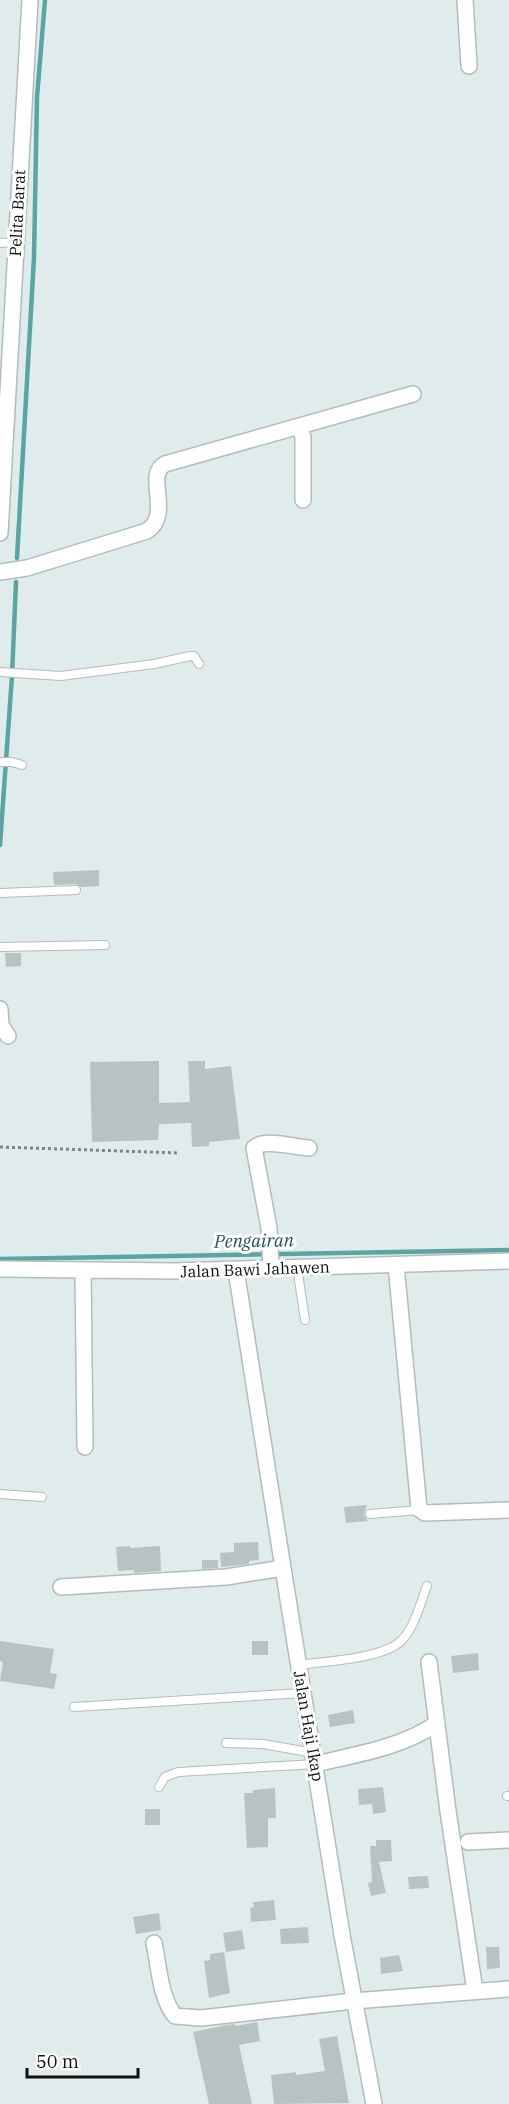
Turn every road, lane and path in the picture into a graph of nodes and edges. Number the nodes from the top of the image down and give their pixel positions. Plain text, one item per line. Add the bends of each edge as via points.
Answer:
1 (30, 0) edge
2 (465, 0) edge
3 (469, 66) dead end
4 (16, 242) junction
5 (0, 243) edge
6 (5, 359) edge
7 (413, 394) dead end
8 (299, 426) junction
9 (303, 500) dead end
10 (0, 533) edge
11 (0, 572) edge
12 (199, 664) dead end
13 (0, 672) edge
14 (0, 762) edge
15 (22, 765) dead end
16 (76, 890) dead end
17 (0, 893) edge
18 (105, 945) dead end
19 (0, 947) edge
20 (0, 1009) edge
21 (8, 1036) dead end
22 (0, 1147) edge
23 (309, 1148) dead end
24 (180, 1153) dead end
25 (509, 1261) edge
26 (396, 1265) junction
27 (297, 1267) junction
28 (271, 1268) junction
29 (0, 1269) edge
30 (83, 1270) junction
31 (236, 1270) junction
32 (305, 1320) dead end
33 (85, 1447) dead end
34 (0, 1494) edge
35 (42, 1497) dead end
36 (419, 1510) junction
37 (509, 1510) edge
38 (370, 1514) dead end
39 (283, 1568) junction
40 (427, 1586) dead end
41 (61, 1587) dead end
42 (429, 1662) dead end
43 (298, 1665) junction
44 (303, 1693) junction
45 (74, 1707) dead end
46 (436, 1724) junction
47 (226, 1743) dead end
48 (315, 1758) junction
49 (159, 1787) dead end
50 (509, 1840) edge
51 (468, 1842) dead end
52 (154, 1943) dead end
53 (509, 1989) edge
54 (475, 1991) junction
55 (353, 2001) junction
56 (374, 2104) edge

1 - 4 street, Pelita Barat
2 - 3 street
4 - 5 lane
4 - 6 street, Pelita Barat
6 - 10 street, Pelita Barat
7 - 8 street
8 - 9 street via 303,437
8 - 11 street via 161,466 157,473 159,515 147,531 22,569
12 - 13 lane via 190,656 61,676
14 - 15 lane
16 - 17 lane
18 - 19 lane
20 - 21 street via 1,1025
22 - 24 path
23 - 28 street via 266,1143 254,1148 269,1228
25 - 26 street, Jalan Bawi Jahawen
26 - 27 street, Jalan Bawi Jahawen
26 - 36 street
27 - 28 street, Jalan Bawi Jahawen
27 - 32 lane
28 - 31 street, Jalan Bawi Jahawen
29 - 30 street, Jalan Bawi Jahawen
30 - 31 street, Jalan Bawi Jahawen
30 - 33 street
31 - 39 street, Jalan Haji Ikap
34 - 35 lane
36 - 37 street
36 - 38 lane
39 - 41 street via 226,1577
39 - 43 street, Jalan Haji Ikap
40 - 43 lane via 402,1640 384,1652
42 - 46 street
43 - 44 street, Jalan Haji Ikap
44 - 45 lane
44 - 48 street, Jalan Haji Ikap
46 - 48 street via 394,1744
46 - 54 street
47 - 48 lane via 263,1744
48 - 49 lane via 178,1772 165,1777
48 - 55 street, Jalan Haji Ikap
50 - 51 street
52 - 55 street via 165,1996 175,2016 201,2018
53 - 54 street
54 - 55 street
55 - 56 street, Jalan Haji Ikap

